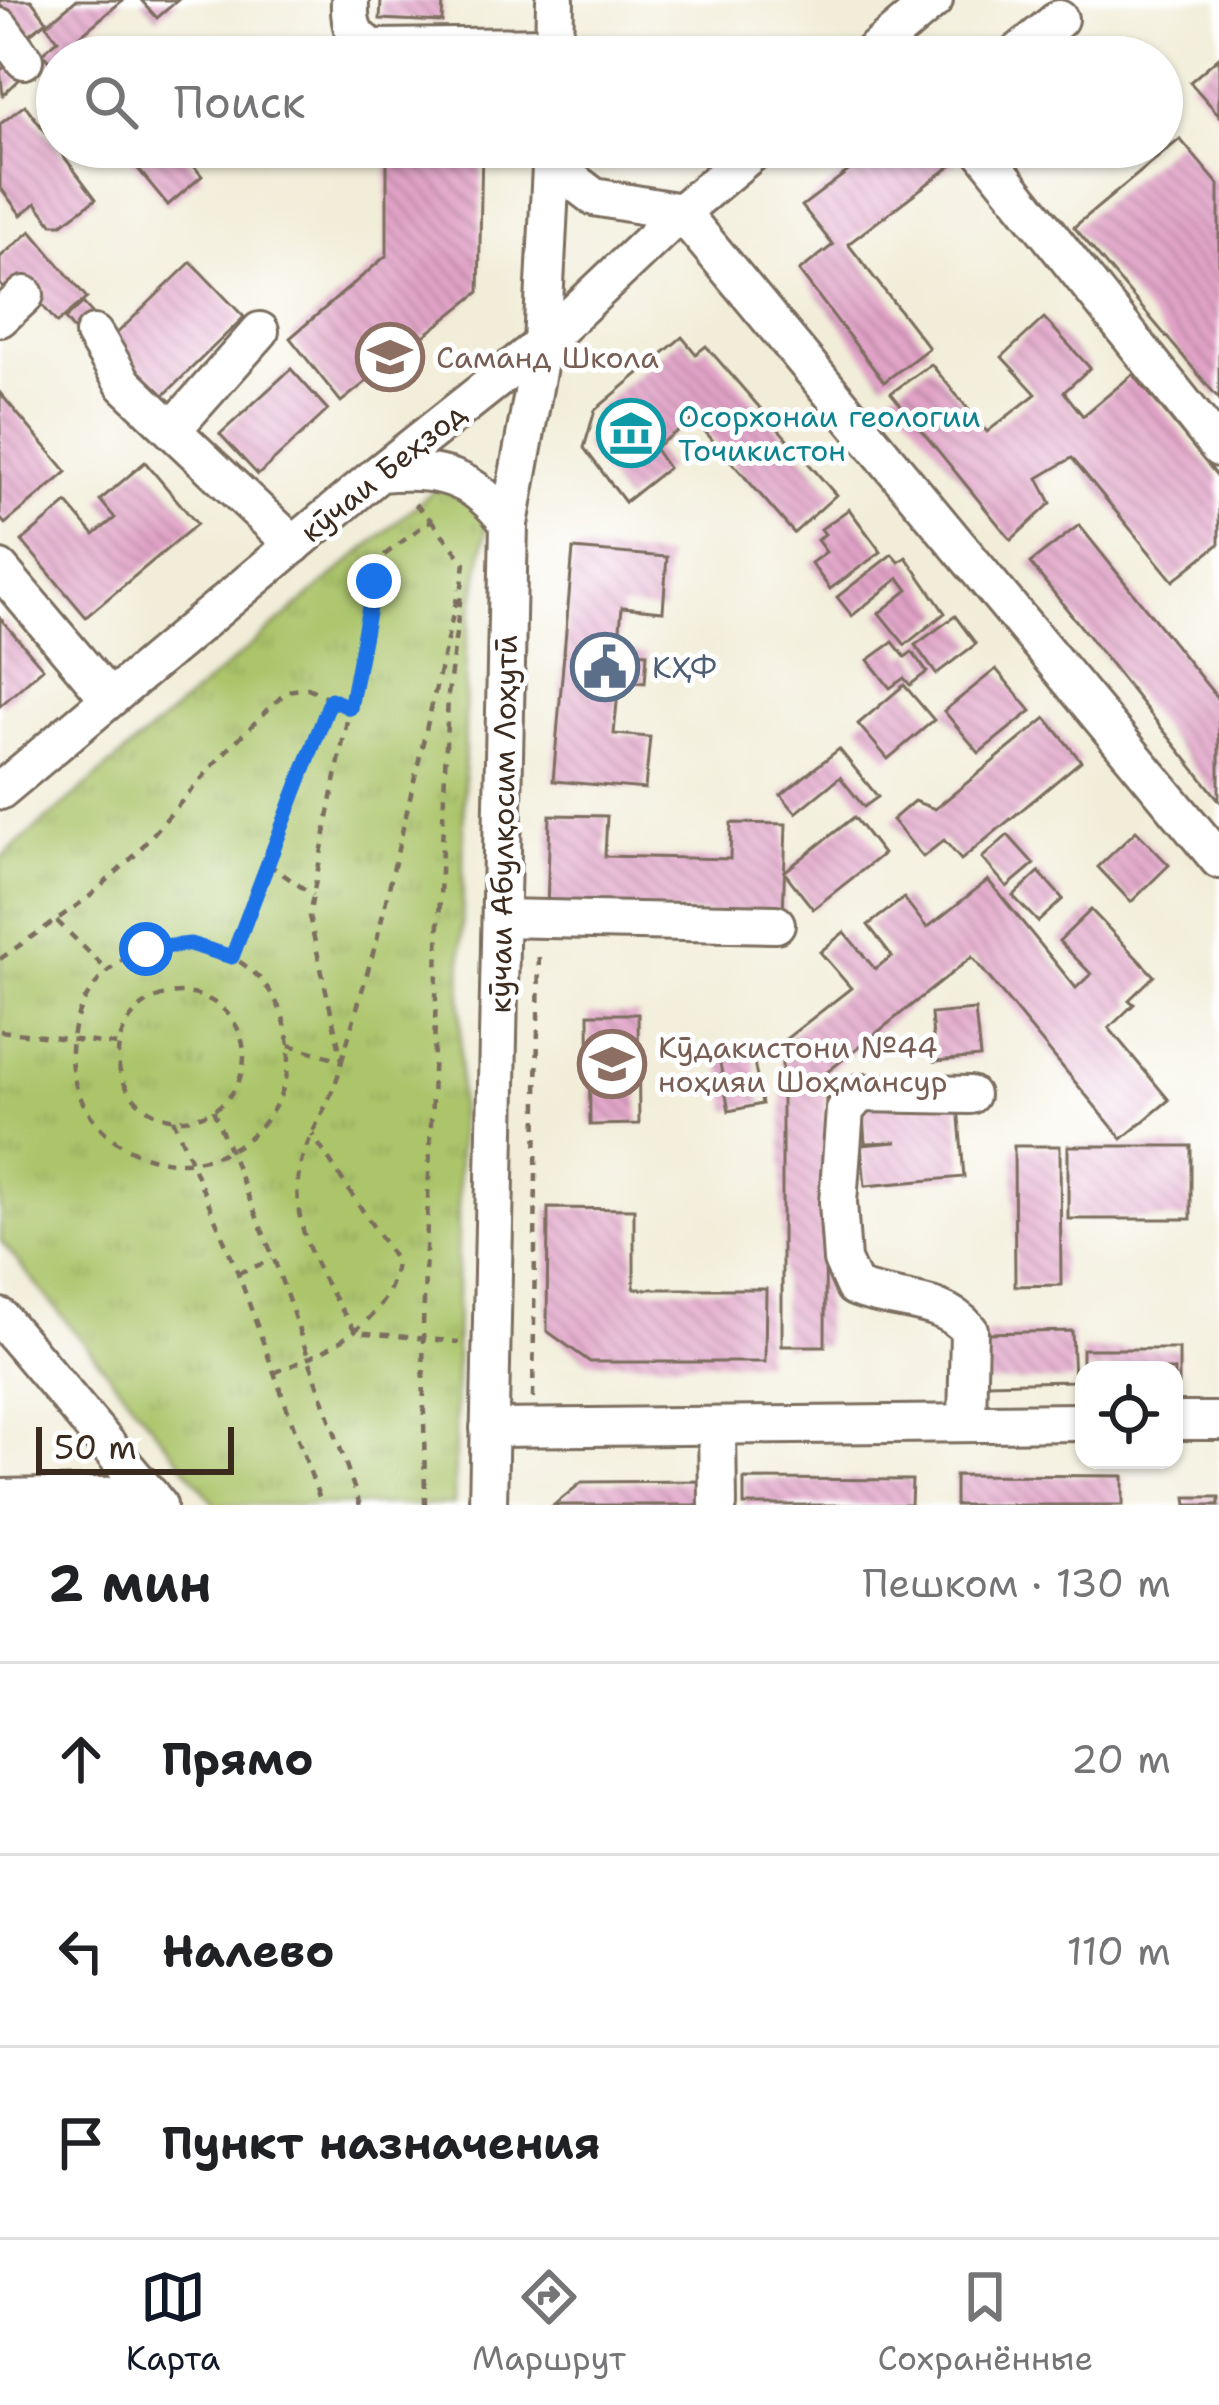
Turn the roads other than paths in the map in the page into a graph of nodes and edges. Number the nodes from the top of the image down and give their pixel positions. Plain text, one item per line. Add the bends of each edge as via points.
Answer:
1 (350, 0) edge
2 (555, 0) edge
3 (934, 0) edge
4 (1059, 20) dead end
5 (0, 27) edge
6 (356, 36) edge
7 (554, 36) edge
8 (901, 36) edge
9 (1039, 36) edge
10 (24, 60) dead end
11 (551, 168) edge
12 (565, 168) edge
13 (734, 168) edge
14 (996, 168) edge
15 (681, 212) junction
16 (260, 331) dead end
17 (94, 334) dead end
18 (542, 344) junction
19 (172, 430) junction
20 (1219, 448) edge
21 (379, 474) junction
22 (509, 524) junction
23 (294, 545) junction
24 (0, 569) edge
25 (110, 698) junction
26 (0, 791) edge
27 (1219, 860) edge
28 (501, 918) junction
29 (776, 924) dead end
30 (970, 1095) dead end
31 (6, 1330) edge
32 (1219, 1420) edge
33 (1183, 1421) edge
34 (1075, 1422) edge
35 (968, 1423) junction
36 (717, 1426) junction
37 (489, 1428) junction
38 (0, 1498) edge
39 (154, 1500) edge
40 (488, 1505) edge
41 (718, 1505) edge

1 - 6 street
2 - 7 street
3 - 8 street
4 - 9 street
5 - 10 street
11 - 18 street, кӯчаи Абулқосим Лоҳутӣ
12 - 15 street via 594,196
13 - 15 street, кӯчаи Беҳзод
14 - 20 street
15 - 18 street, кӯчаи Беҳзод
15 - 27 street
16 - 19 street
17 - 19 street via 124,384
18 - 21 street, кӯчаи Беҳзод
18 - 22 street, кӯчаи Абулқосим Лоҳутӣ
19 - 23 street
21 - 22 street via 450,475 492,501
21 - 23 street, кӯчаи Беҳзод
22 - 28 street, кӯчаи Абулқосим Лоҳутӣ
23 - 25 street, кӯчаи Беҳзод
24 - 25 street
25 - 26 street, кӯчаи Беҳзод
28 - 29 street
28 - 37 street, кӯчаи Абулқосим Лоҳутӣ
30 - 35 street via 860,1094 845,1110 838,1202 842,1260 854,1286 957,1316 969,1330
31 - 39 street
32 - 33 street
34 - 35 street
35 - 36 street
36 - 37 street
36 - 41 street
37 - 40 street, кӯчаи Абулқосим Лоҳутӣ
38 - 39 street

